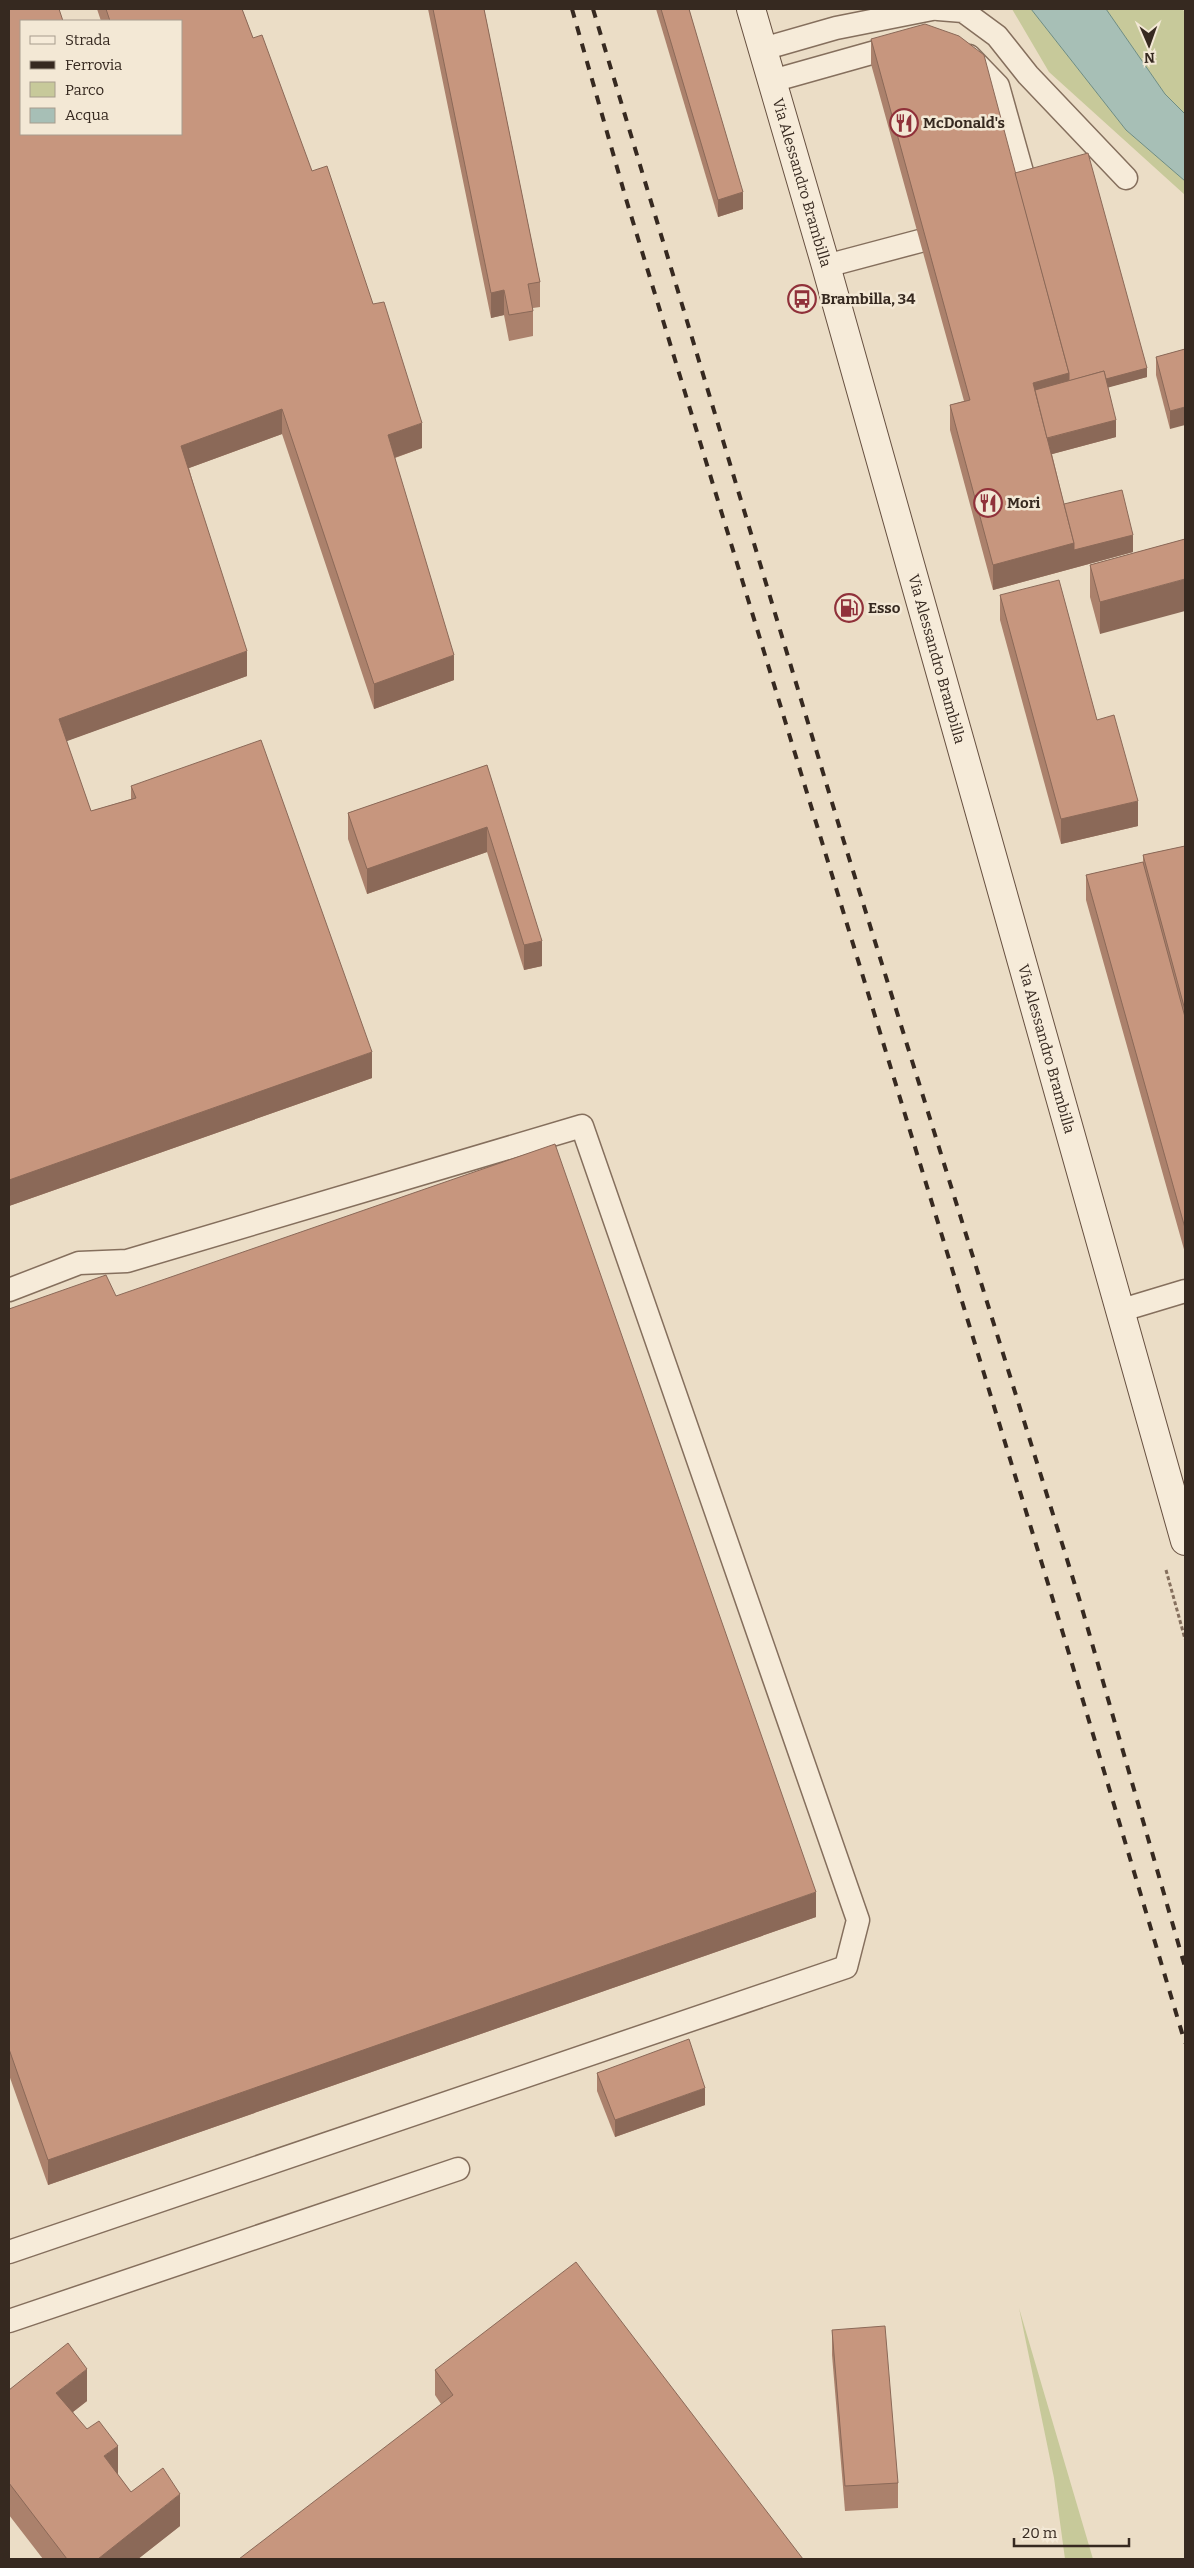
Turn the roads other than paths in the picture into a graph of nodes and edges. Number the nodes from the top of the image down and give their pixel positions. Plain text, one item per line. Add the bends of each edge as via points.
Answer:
1 (751, 9) edge
2 (932, 9) edge
3 (938, 9) edge
4 (922, 41) edge
5 (763, 49) junction
6 (954, 49) edge
7 (772, 82) junction
8 (1126, 178) dead end
9 (1024, 179) edge
10 (920, 242) edge
11 (826, 266) junction
12 (9, 1290) edge
13 (1185, 1292) edge
14 (1122, 1310) junction
15 (1185, 1541) edge
16 (458, 2169) dead end
17 (9, 2252) edge
18 (9, 2321) edge

1 - 5 main road, Via Alessandro Brambilla
2 - 5 lane via 836,28
3 - 8 lane via 963,11 997,36 1028,75
4 - 7 lane
5 - 7 main road, Via Alessandro Brambilla
6 - 9 lane via 970,56 998,86
7 - 11 main road, Via Alessandro Brambilla
10 - 11 lane
11 - 14 main road, Via Alessandro Brambilla
12 - 17 lane via 79,1263 127,1262 582,1126 858,1920 846,1966
13 - 14 lane
14 - 15 main road, Via Alessandro Brambilla
16 - 18 lane

